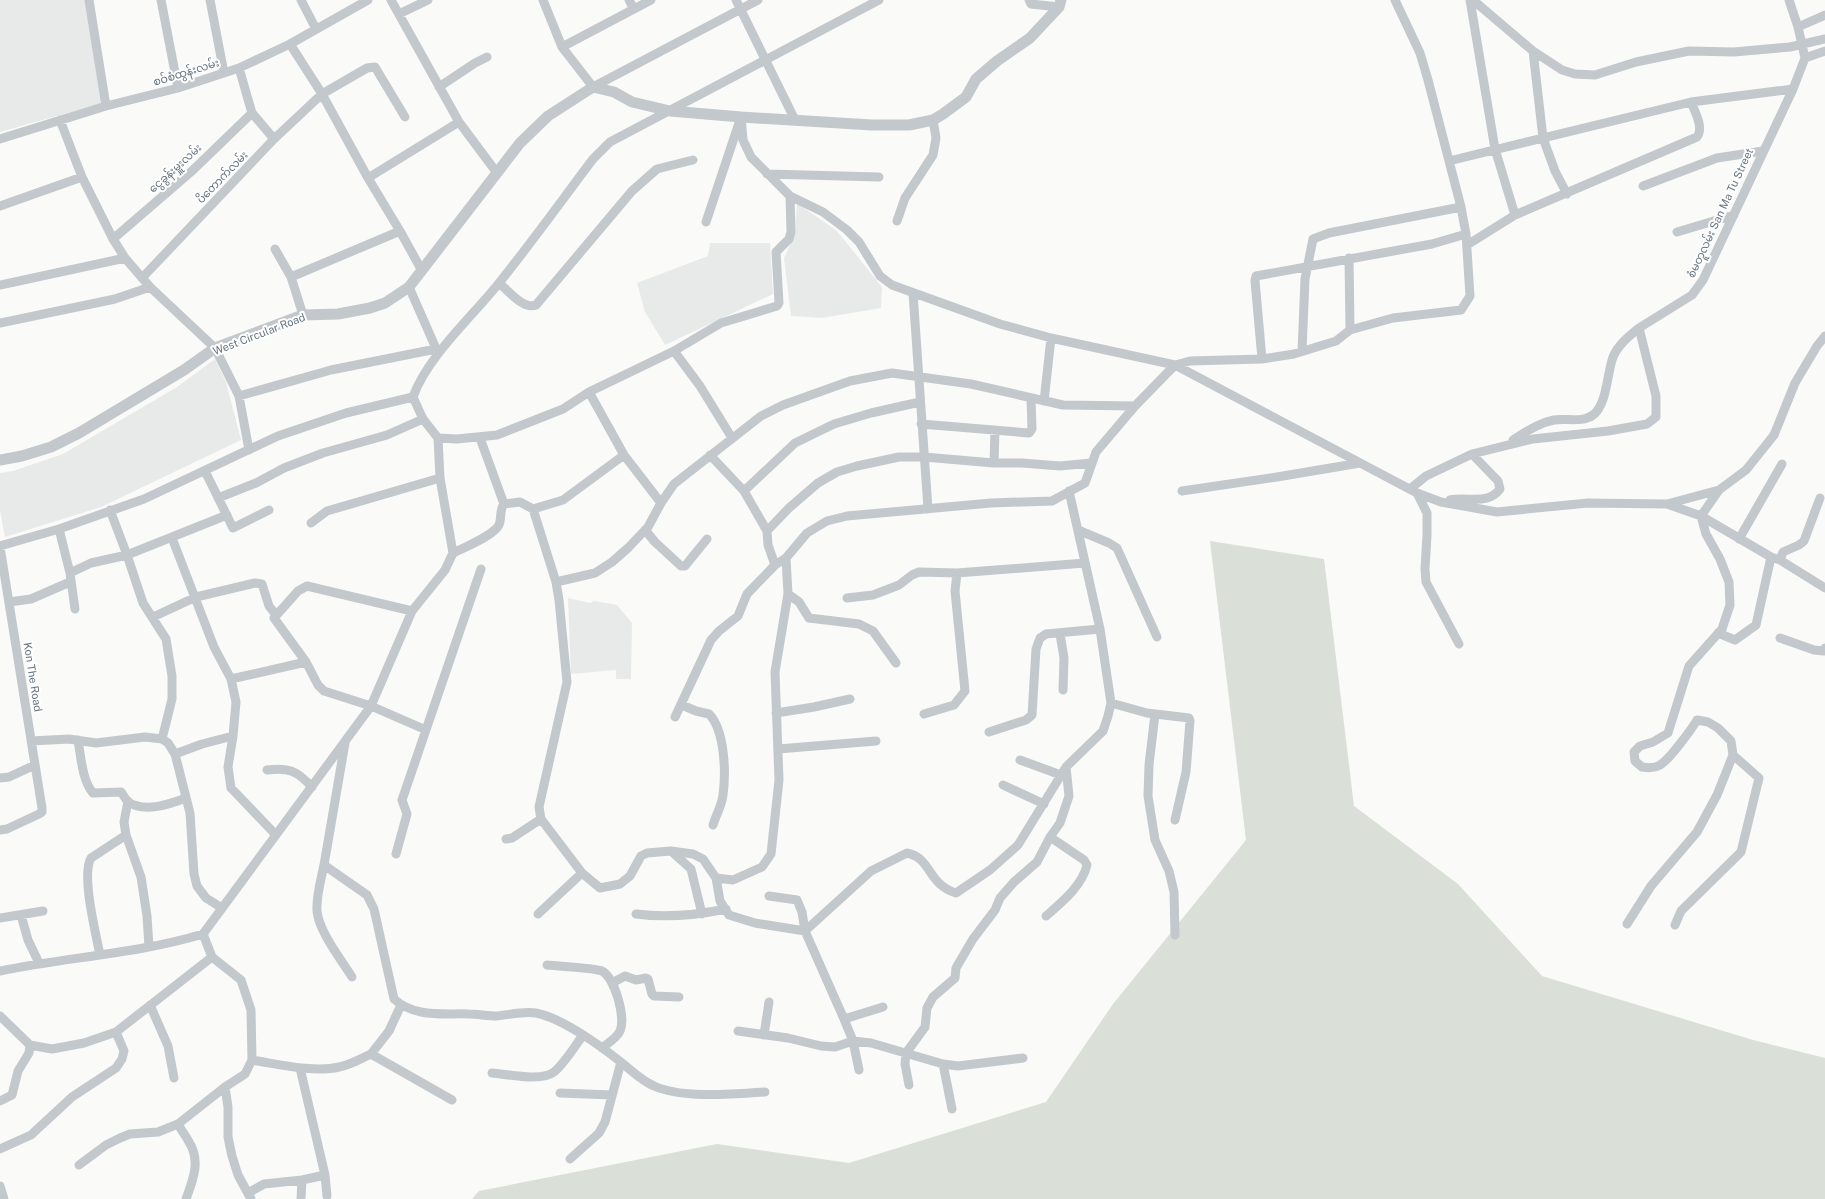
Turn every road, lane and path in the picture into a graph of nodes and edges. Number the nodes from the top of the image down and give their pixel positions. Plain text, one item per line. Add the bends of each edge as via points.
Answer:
1 (89, 0) edge
2 (161, 0) edge
3 (210, 0) edge
4 (301, 0) edge
5 (368, 0) edge
6 (391, 0) edge
7 (428, 0) edge
8 (543, 0) edge
9 (629, 0) edge
10 (651, 0) edge
11 (736, 0) edge
12 (758, 0) edge
13 (879, 0) edge
14 (1029, 0) edge
15 (1395, 0) edge
16 (1470, 0) edge
17 (1473, 0) edge
18 (1789, 0) edge
19 (1060, 3) edge
20 (634, 9) junction
21 (740, 10) junction
22 (399, 14) junction
23 (1825, 15) edge
24 (1798, 27) junction
25 (316, 29) junction
26 (1825, 40) edge
27 (290, 44) junction
28 (1803, 46) junction
29 (562, 48) junction
30 (1533, 51) junction
31 (1825, 51) edge
32 (487, 57) dead end
33 (1805, 58) junction
34 (766, 60) junction
35 (239, 68) junction
36 (224, 73) junction
37 (439, 87) junction
38 (593, 87) junction
39 (178, 88) junction
40 (1793, 89) junction
41 (322, 94) junction
42 (1691, 102) junction
43 (106, 106) junction
44 (670, 111) junction
45 (252, 113) junction
46 (405, 117) dead end
47 (741, 117) junction
48 (60, 120) junction
49 (795, 120) junction
50 (933, 120) junction
51 (459, 122) junction
52 (1543, 138) junction
53 (0, 139) edge
54 (274, 139) junction
55 (1495, 149) junction
56 (1763, 151) junction
57 (693, 160) dead end
58 (1449, 162) junction
59 (497, 173) junction
60 (767, 174) junction
61 (82, 177) junction
62 (879, 177) dead end
63 (368, 178) junction
64 (1643, 186) dead end
65 (1567, 194) junction
66 (790, 196) junction
67 (0, 206) edge
68 (1460, 207) junction
69 (1515, 215) junction
70 (1734, 215) junction
71 (897, 221) dead end
72 (706, 222) dead end
73 (400, 231) junction
74 (1677, 232) dead end
75 (1466, 234) junction
76 (113, 240) junction
77 (1467, 245) junction
78 (275, 249) dead end
79 (125, 258) junction
80 (1349, 258) junction
81 (1308, 267) junction
82 (421, 269) junction
83 (291, 277) junction
84 (142, 278) junction
85 (499, 283) junction
86 (0, 285) edge
87 (150, 287) junction
88 (409, 287) junction
89 (913, 293) junction
90 (302, 315) junction
91 (0, 323) edge
92 (1639, 328) junction
93 (1350, 330) junction
94 (1825, 336) edge
95 (1051, 338) junction
96 (215, 348) junction
97 (674, 351) junction
98 (437, 352) junction
99 (1302, 352) junction
100 (1262, 358) junction
101 (1175, 365) junction
102 (919, 378) junction
103 (590, 392) junction
104 (239, 396) junction
105 (413, 397) junction
106 (1031, 398) junction
107 (1044, 401) junction
108 (920, 402) junction
109 (1135, 406) junction
110 (423, 419) junction
111 (921, 424) junction
112 (995, 430) junction
113 (438, 438) junction
114 (480, 438) junction
115 (732, 438) junction
116 (1509, 444) junction
117 (249, 450) junction
118 (1472, 454) junction
119 (624, 455) junction
120 (710, 455) junction
121 (924, 457) junction
122 (0, 460) edge
123 (1360, 462) junction
124 (1091, 463) junction
125 (994, 464) junction
126 (1782, 464) dead end
127 (205, 471) junction
128 (440, 478) junction
129 (1719, 490) junction
130 (744, 491) junction
131 (1069, 491) junction
132 (1182, 491) dead end
133 (1414, 491) junction
134 (218, 498) junction
135 (1820, 498) dead end
136 (1441, 502) junction
137 (661, 503) junction
138 (504, 504) junction
139 (1667, 504) junction
140 (533, 509) junction
141 (928, 509) junction
142 (110, 510) junction
143 (269, 510) dead end
144 (227, 515) junction
145 (1701, 516) junction
146 (311, 522) dead end
147 (59, 529) junction
148 (645, 530) junction
149 (1078, 530) junction
150 (767, 532) junction
151 (172, 538) junction
152 (707, 539) dead end
153 (1738, 539) junction
154 (0, 546) edge
155 (453, 553) junction
156 (127, 555) junction
157 (786, 558) junction
158 (1775, 559) junction
159 (1085, 563) junction
160 (775, 565) junction
161 (481, 569) dead end
162 (957, 573) junction
163 (70, 577) junction
164 (556, 582) junction
165 (1825, 588) edge
166 (4, 593) edge
167 (788, 594) junction
168 (196, 597) junction
169 (847, 598) dead end
170 (9, 602) junction
171 (75, 609) dead end
172 (412, 611) junction
173 (276, 614) junction
174 (153, 617) junction
175 (1100, 629) junction
176 (1718, 633) junction
177 (1060, 634) junction
178 (1157, 637) dead end
179 (1780, 638) dead end
180 (1459, 644) dead end
181 (1825, 648) edge
182 (306, 662) junction
183 (896, 663) dead end
184 (231, 679) junction
185 (1063, 690) dead end
186 (850, 699) dead end
187 (1111, 703) junction
188 (682, 705) junction
189 (371, 706) junction
190 (776, 713) junction
191 (924, 714) dead end
192 (1156, 714) junction
193 (675, 717) dead end
194 (426, 730) junction
195 (989, 732) dead end
196 (233, 736) junction
197 (162, 739) junction
198 (78, 740) junction
199 (31, 741) junction
200 (876, 741) dead end
201 (345, 742) junction
202 (778, 749) junction
203 (175, 754) junction
204 (1734, 755) junction
205 (1020, 760) dead end
206 (35, 765) junction
207 (267, 770) dead end
208 (1064, 771) junction
209 (0, 778) edge
210 (1003, 786) dead end
211 (312, 787) junction
212 (186, 798) junction
213 (128, 802) junction
214 (1044, 804) junction
215 (541, 819) junction
216 (1175, 820) dead end
217 (713, 825) dead end
218 (0, 830) edge
219 (126, 835) junction
220 (276, 835) junction
221 (1050, 837) junction
222 (506, 839) dead end
223 (671, 850) junction
224 (396, 854) dead end
225 (324, 865) junction
226 (582, 873) junction
227 (716, 878) junction
228 (769, 896) dead end
229 (222, 908) junction
230 (726, 909) junction
231 (43, 911) dead end
232 (538, 914) dead end
233 (636, 914) dead end
234 (702, 914) junction
235 (21, 915) junction
236 (1046, 916) dead end
237 (0, 918) edge
238 (1627, 924) dead end
239 (1675, 925) dead end
240 (805, 931) junction
241 (203, 934) junction
242 (1175, 935) dead end
243 (149, 947) junction
244 (100, 955) junction
245 (212, 957) junction
246 (39, 963) junction
247 (547, 965) dead end
248 (0, 971) edge
249 (352, 977) dead end
250 (612, 983) junction
251 (679, 997) dead end
252 (768, 1002) dead end
253 (150, 1005) junction
254 (401, 1005) junction
255 (883, 1007) dead end
256 (0, 1016) edge
257 (844, 1019) junction
258 (738, 1031) dead end
259 (116, 1032) junction
260 (583, 1035) junction
261 (764, 1035) junction
262 (853, 1041) junction
263 (30, 1045) junction
264 (602, 1048) junction
265 (906, 1053) junction
266 (371, 1054) junction
267 (1023, 1058) dead end
268 (252, 1060) junction
269 (621, 1062) junction
270 (944, 1064) junction
271 (300, 1068) junction
272 (859, 1070) dead end
273 (492, 1073) dead end
274 (174, 1078) dead end
275 (909, 1085) dead end
276 (225, 1087) junction
277 (765, 1092) dead end
278 (560, 1093) dead end
279 (612, 1095) junction
280 (452, 1100) dead end
281 (0, 1101) edge
282 (952, 1109) dead end
283 (178, 1124) junction
284 (0, 1149) edge
285 (570, 1159) dead end
286 (79, 1165) dead end
287 (325, 1175) junction
288 (302, 1180) junction
289 (0, 1186) edge
290 (249, 1196) edge
291 (327, 1196) dead end
292 (4, 1199) edge
293 (186, 1199) edge
294 (301, 1199) edge

1 - 43 street
2 - 39 street
3 - 36 street
4 - 25 street
5 - 25 street, စဝ်စံထွန်းလမ်း
6 - 22 street
7 - 22 street
8 - 29 street
9 - 20 street
10 - 20 street
11 - 21 street
12 - 21 street
13 - 34 street
14 - 19 street via 1031,4
15 - 58 street via 1422,60
16 - 55 street
17 - 30 street
18 - 24 street
19 - 50 street via 1030,38 997,61 976,79 966,96
20 - 29 street
21 - 34 street
21 - 38 street
22 - 37 street
23 - 24 street
24 - 28 street
25 - 27 street, စဝ်စံထွန်းလမ်း
26 - 28 street
27 - 35 street, စဝ်စံထွန်းလမ်း
27 - 41 street
28 - 30 street via 1734,52 1689,52 1636,62 1595,75 1575,74 1562,70
28 - 33 street
29 - 38 street
30 - 52 street
31 - 33 street
32 - 37 street
33 - 40 street, စံမတူလမ်း San Ma Tu Street
34 - 44 street
34 - 49 street
35 - 36 street, စဝ်စံထွန်းလမ်း
35 - 45 street
36 - 39 street, စဝ်စံထွန်းလမ်း
37 - 51 street
38 - 44 street via 614,92 632,102
38 - 59 street, West Circular Road via 548,116 520,143
39 - 43 street, စဝ်စံထွန်းလမ်း
40 - 42 street
40 - 56 street, စံမတူလမ်း San Ma Tu Street
41 - 46 street, ပိတောက်လမ်း via 367,68 375,67
41 - 54 street, ပိတောက်လမ်း
41 - 63 street
42 - 52 street
42 - 65 street via 1700,128 1696,137 1614,171
43 - 48 street, စဝ်စံထွန်းလမ်း
44 - 47 street
44 - 85 street via 610,142 593,158
45 - 54 street
45 - 76 street, ငွေခွန်းမှူးလမ်း via 193,170
47 - 49 street
47 - 60 street via 743,140 751,157
47 - 72 street
48 - 53 street, စဝ်စံထွန်းလမ်း
48 - 61 street
49 - 50 street via 909,125
50 - 71 street via 936,138 933,155 906,198
51 - 59 street
51 - 63 street
52 - 55 street
52 - 65 street
54 - 84 street, ပိတောက်လမ်း
55 - 58 street
55 - 69 street
56 - 64 street via 1717,158
56 - 70 street, စံမတူလမ်း San Ma Tu Street
57 - 85 street via 657,169 648,176 632,191 536,305 525,305
58 - 68 street
59 - 82 street, West Circular Road
60 - 62 street
60 - 66 street
61 - 67 street
61 - 76 street
63 - 73 street
65 - 69 street
66 - 89 street via 823,212 847,230 859,242 880,276 892,285
66 - 97 street via 791,232 789,239 776,252 779,303 777,306 721,323
68 - 75 street
68 - 81 street via 1329,233 1313,239
69 - 77 street
70 - 74 street
70 - 92 street, စံမတူလမ်း San Ma Tu Street via 1703,280 1692,295
73 - 82 street
73 - 83 street
75 - 77 street
75 - 80 street via 1432,244
76 - 79 street
77 - 93 street via 1470,296 1461,310 1393,318
78 - 83 street
79 - 84 street
79 - 86 street
80 - 81 street
80 - 93 street
81 - 99 street via 1305,278
81 - 100 street via 1256,276
82 - 88 street, West Circular Road
83 - 90 street
84 - 87 street
85 - 98 street
87 - 91 street via 115,299
87 - 96 street
88 - 90 street, West Circular Road via 385,303 370,308 338,314
88 - 98 street
89 - 95 street via 1000,324
89 - 102 street
90 - 96 street, West Circular Road
92 - 116 street, စံမတူလမ်း San Ma Tu Street via 1625,339 1613,356 1601,405 1593,414 1581,419 1554,420 1535,426
92 - 116 street via 1656,396 1656,417 1647,424 1608,431 1533,438
93 - 99 street via 1336,341
94 - 129 street via 1795,383 1774,435 1746,470
95 - 101 street
95 - 107 street
96 - 104 street
96 - 122 street, West Circular Road via 184,370 79,433 51,447
97 - 103 street
97 - 115 street via 700,386
98 - 104 street via 331,370
98 - 105 street via 418,382
99 - 100 street
100 - 101 street via 1190,361
101 - 109 street
101 - 123 street
102 - 106 street via 971,384
102 - 108 street
102 - 115 street via 892,373 850,382 783,405 761,416
103 - 114 street via 563,409
103 - 119 street
104 - 117 street
105 - 110 street
105 - 117 street via 346,413 278,436
106 - 107 street
106 - 112 street via 1032,429 1029,433
107 - 109 street via 1063,406
108 - 111 street
108 - 130 street via 834,424 795,443
109 - 124 street via 1096,452
110 - 113 street
110 - 134 street via 387,434 323,453 284,468 256,484
111 - 112 street
111 - 121 street
112 - 125 street
113 - 114 street
113 - 128 street
114 - 138 street
115 - 120 street
116 - 118 street
117 - 127 street
118 - 133 street via 1426,476
118 - 136 street via 1498,481 1500,489 1487,499 1453,499
119 - 137 street
119 - 140 street via 563,500
120 - 130 street
120 - 137 street via 674,484
121 - 125 street
121 - 141 street
121 - 150 street via 899,457 837,472 818,483 789,508
123 - 132 street
123 - 133 street
124 - 125 street via 1060,466
124 - 131 street via 1084,483
126 - 153 street
127 - 134 street
127 - 142 street via 144,499
128 - 146 street via 328,511
128 - 155 street
129 - 139 street
129 - 145 street
130 - 150 street
131 - 141 street via 1052,500
131 - 149 street
133 - 136 street
133 - 180 street via 1427,513 1426,582
134 - 144 street
135 - 158 street via 1804,540 1799,546 1783,552
136 - 139 street via 1497,512 1588,503
137 - 148 street
138 - 140 street via 520,502
138 - 155 street via 496,530
139 - 145 street
140 - 164 street
141 - 157 street via 847,516 827,521 807,533
142 - 147 street
142 - 156 street
143 - 144 street via 233,528
144 - 151 street
145 - 153 street
145 - 176 street via 1706,534 1729,582 1730,605 1722,629
147 - 154 street
147 - 163 street
148 - 152 street via 665,553 681,566 685,566
148 - 164 street via 628,548 595,573
149 - 159 street
149 - 178 street via 1117,548
150 - 160 street via 769,550
151 - 156 street
151 - 168 street
153 - 158 street
154 - 166 street, Kon The Road
155 - 172 street via 445,570
156 - 163 street via 91,563
156 - 174 street via 143,603
157 - 160 street
157 - 167 street
158 - 165 street
158 - 176 street via 1756,625 1735,640
159 - 162 street
159 - 175 street
160 - 188 street via 747,594 738,616 711,640
161 - 194 street
162 - 169 street via 919,572 899,585 873,595
162 - 191 street via 955,591 965,691 954,705
163 - 170 street via 31,599
163 - 171 street
164 - 215 street via 567,682 539,807
166 - 170 street, Kon The Road
167 - 183 street via 799,602 809,618 859,624 873,631
167 - 190 street via 775,672
168 - 173 street via 262,584 269,606
168 - 174 street
168 - 184 street via 214,647
170 - 199 street, Kon The Road
172 - 173 street via 307,586 298,591
172 - 189 street
173 - 182 street via 276,622
174 - 197 street via 166,639 172,676 172,699
175 - 177 street
175 - 187 street
176 - 204 street via 1689,666 1668,733 1654,742 1640,746 1634,752 1634,761 1642,768 1661,764 1691,730 1696,720 1708,722 1718,728 1731,742
177 - 185 street via 1064,658
177 - 195 street via 1046,634 1038,642 1032,715 1026,720
179 - 181 street via 1814,650 1824,651
182 - 184 street
182 - 189 street via 324,691
184 - 196 street via 236,702
186 - 190 street
187 - 192 street
187 - 208 street via 1102,731
188 - 193 street
188 - 217 street via 709,714 719,729 724,757 723,796
189 - 194 street
189 - 201 street
190 - 202 street
192 - 216 street via 1189,718 1190,721 1186,772
192 - 242 street via 1149,765 1148,796 1155,840 1169,871 1174,892
194 - 224 street via 402,800 407,814
196 - 203 street
196 - 220 street via 228,767 231,788
197 - 198 street via 145,737 96,743
197 - 203 street
198 - 199 street
198 - 213 street via 85,776 93,793 121,792
199 - 206 street, Kon The Road
200 - 202 street
201 - 211 street
201 - 225 street
202 - 227 street via 779,780 771,854 762,867 733,880
203 - 212 street
204 - 238 street via 1717,795 1697,832 1651,886
204 - 239 street via 1760,778 1742,852 1681,911
205 - 208 street
206 - 209 street via 9,777
206 - 218 street, Kon The Road via 42,812
207 - 211 street via 293,771
208 - 214 street
208 - 221 street via 1069,796 1060,823
210 - 214 street
211 - 220 street
212 - 213 street via 160,807
212 - 229 street via 192,829 197,886 206,898
213 - 219 street via 124,822
214 - 240 street via 1018,845 990,870 960,891 956,893 946,890 938,884 920,857 907,853 871,871
215 - 222 street via 512,838
215 - 226 street
219 - 243 street via 141,877
219 - 244 street via 91,858 88,864 90,900
220 - 229 street
221 - 236 street via 1084,860 1087,865 1086,871 1066,899
221 - 265 street via 1037,862 1000,898 995,910 973,939 956,968 955,978 933,997 927,1008 925,1027
223 - 226 street via 641,856 630,876 609,888 600,888
223 - 227 street via 693,854 703,859
223 - 234 street via 691,869
225 - 249 street via 317,913 322,929
225 - 254 street via 367,895 374,909 394,999
226 - 232 street
227 - 230 street via 720,901
228 - 240 street via 797,900
229 - 241 street
230 - 234 street
230 - 240 street via 729,915 755,923
231 - 235 street
233 - 234 street
235 - 237 street
235 - 246 street via 28,940
240 - 257 street
241 - 243 street
241 - 245 street
243 - 244 street
244 - 246 street
245 - 253 street
245 - 268 street via 241,980 251,1010
246 - 248 street
247 - 250 street via 601,971
250 - 251 street via 625,976 636,980 646,978 654,996
250 - 264 street via 622,1025 616,1036
252 - 261 street
253 - 259 street
253 - 274 street via 168,1046
254 - 260 street via 418,1012 442,1014 495,1016 535,1013
254 - 266 street via 389,1031
255 - 257 street
256 - 263 street
257 - 262 street
258 - 261 street
259 - 263 street via 84,1043 52,1049
259 - 284 street via 124,1051 116,1068 72,1097 31,1135
260 - 264 street
260 - 273 street via 554,1072 547,1075 538,1077
261 - 262 street via 821,1046 836,1047
262 - 265 street via 871,1043
262 - 272 street
263 - 281 street via 29,1053 18,1071 12,1095
264 - 269 street
265 - 270 street
265 - 275 street via 905,1064
266 - 271 street via 338,1068
266 - 280 street
267 - 270 street via 958,1066
268 - 271 street
268 - 276 street via 245,1074
269 - 277 street via 642,1080 655,1087 684,1093
269 - 279 street
270 - 282 street
271 - 287 street
276 - 283 street
276 - 290 street via 232,1156
278 - 279 street
279 - 285 street via 599,1134
283 - 286 street via 158,1132 130,1134 120,1138
283 - 293 street via 195,1156 196,1168
287 - 288 street
287 - 291 street
288 - 290 street via 264,1184
288 - 294 street
289 - 292 street

